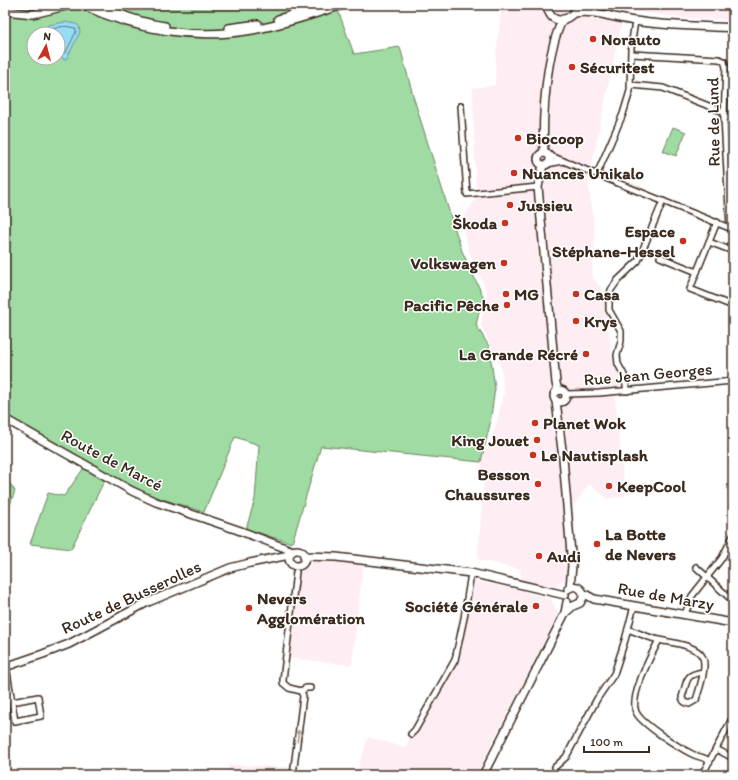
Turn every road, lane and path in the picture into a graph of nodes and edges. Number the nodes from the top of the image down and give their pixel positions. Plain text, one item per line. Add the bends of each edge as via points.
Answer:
1 (69, 5) edge
2 (83, 5) edge
3 (91, 5) edge
4 (99, 5) edge
5 (326, 5) edge
6 (343, 5) edge
7 (577, 5) edge
8 (582, 5) edge
9 (545, 6) edge
10 (55, 7) edge
11 (5, 11) edge
12 (114, 12) junction
13 (595, 12) junction
14 (574, 13) junction
15 (552, 16) junction
16 (563, 19) junction
17 (635, 21) junction
18 (732, 28) edge
19 (733, 36) edge
20 (632, 54) junction
21 (551, 56) junction
22 (631, 85) junction
23 (461, 106) dead end
24 (724, 112) junction
25 (724, 118) junction
26 (733, 118) edge
27 (545, 153) junction
28 (564, 161) junction
29 (727, 163) junction
30 (545, 164) junction
31 (733, 165) edge
32 (597, 174) junction
33 (538, 187) junction
34 (663, 201) junction
35 (731, 205) edge
36 (717, 222) junction
37 (732, 228) edge
38 (710, 242) junction
39 (733, 251) edge
40 (660, 257) dead end
41 (697, 272) junction
42 (733, 306) edge
43 (733, 380) edge
44 (558, 390) junction
45 (626, 390) junction
46 (562, 399) junction
47 (5, 419) edge
48 (732, 539) edge
49 (277, 545) junction
50 (262, 560) junction
51 (295, 560) junction
52 (696, 567) dead end
53 (471, 573) junction
54 (708, 577) junction
55 (574, 587) junction
56 (583, 593) junction
57 (566, 598) junction
58 (594, 599) junction
59 (582, 601) junction
60 (733, 601) edge
61 (575, 605) junction
62 (634, 606) junction
63 (565, 613) junction
64 (685, 614) junction
65 (733, 623) edge
66 (628, 629) junction
67 (659, 640) junction
68 (6, 667) edge
69 (703, 672) junction
70 (310, 688) dead end
71 (302, 691) junction
72 (12, 702) junction
73 (733, 717) edge
74 (411, 734) dead end
75 (716, 749) junction
76 (733, 758) edge
77 (710, 761) junction
78 (555, 767) dead end
79 (293, 775) edge
80 (483, 775) edge
81 (702, 775) edge

1 - 10 main road
2 - 6 main road via 118,20 150,29 213,34 254,30
3 - 12 main road
4 - 12 main road
5 - 12 main road via 256,25 216,29 184,29 157,25
7 - 14 main road
8 - 13 main road
9 - 15 main road
10 - 11 main road via 33,14
13 - 14 main road
13 - 17 main road
14 - 16 main road
15 - 16 main road
15 - 21 main road via 554,27
16 - 21 main road
17 - 18 main road
17 - 20 street
18 - 19 street
20 - 22 street
20 - 24 street, Rue de Lund via 719,58 724,61
21 - 27 main road via 543,125
22 - 24 street via 663,88
22 - 32 street
23 - 33 street via 467,194
24 - 25 street, Rue de Lund
25 - 26 street
25 - 29 street, Rue de Lund
27 - 28 street
27 - 30 main road via 538,158 540,163
28 - 30 street
28 - 32 street
29 - 31 street
29 - 35 street, Rue de Lund
30 - 33 main road
32 - 34 street
33 - 44 main road
34 - 36 street
34 - 45 street via 638,261 618,280 608,299 609,310 621,331 617,355 618,364 624,374
35 - 37 street, Rue de Lund
36 - 37 street
36 - 38 street
38 - 39 street
38 - 41 street
40 - 41 street
41 - 42 street via 690,289
43 - 45 street, Rue Jean Georges
44 - 46 main road via 563,391
44 - 46 main road via 554,396
45 - 46 street, Rue Jean Georges
46 - 55 main road via 558,411
47 - 49 main road, Route de Marcé via 132,491
48 - 54 street
49 - 50 main road via 276,553
49 - 51 main road, Route de Marcé
50 - 51 main road, Route de Busserolles
50 - 68 main road, Route de Busserolles via 230,568 182,588 125,613 69,644
51 - 53 main road, Route de Busserolles via 336,557
51 - 71 street via 283,683 289,688
52 - 54 street
53 - 57 main road, Route de Busserolles
53 - 74 street via 455,660
54 - 60 street
54 - 64 street via 692,596
55 - 56 main road
55 - 57 main road via 568,589
56 - 58 main road, Rue de Marzy
56 - 59 main road
57 - 61 main road
57 - 63 main road
58 - 59 main road, Rue de Marzy
58 - 62 main road, Rue de Marzy
59 - 61 main road
61 - 63 main road
62 - 64 main road, Rue de Marzy
62 - 66 street
63 - 80 main road
64 - 65 main road, Rue de Marzy
66 - 67 street
66 - 78 street via 614,674 597,699 566,757
67 - 69 street via 685,646 700,653 704,660
67 - 77 street via 641,679 634,701 635,712 644,722 682,748
68 - 72 street
69 - 69 street via 696,700 690,704 684,702 682,697 689,676
70 - 71 street
79 -> 71 street
72 - 72 street via 15,721 41,716 38,697
73 - 75 street
75 - 76 street
75 - 77 street
77 - 81 street

